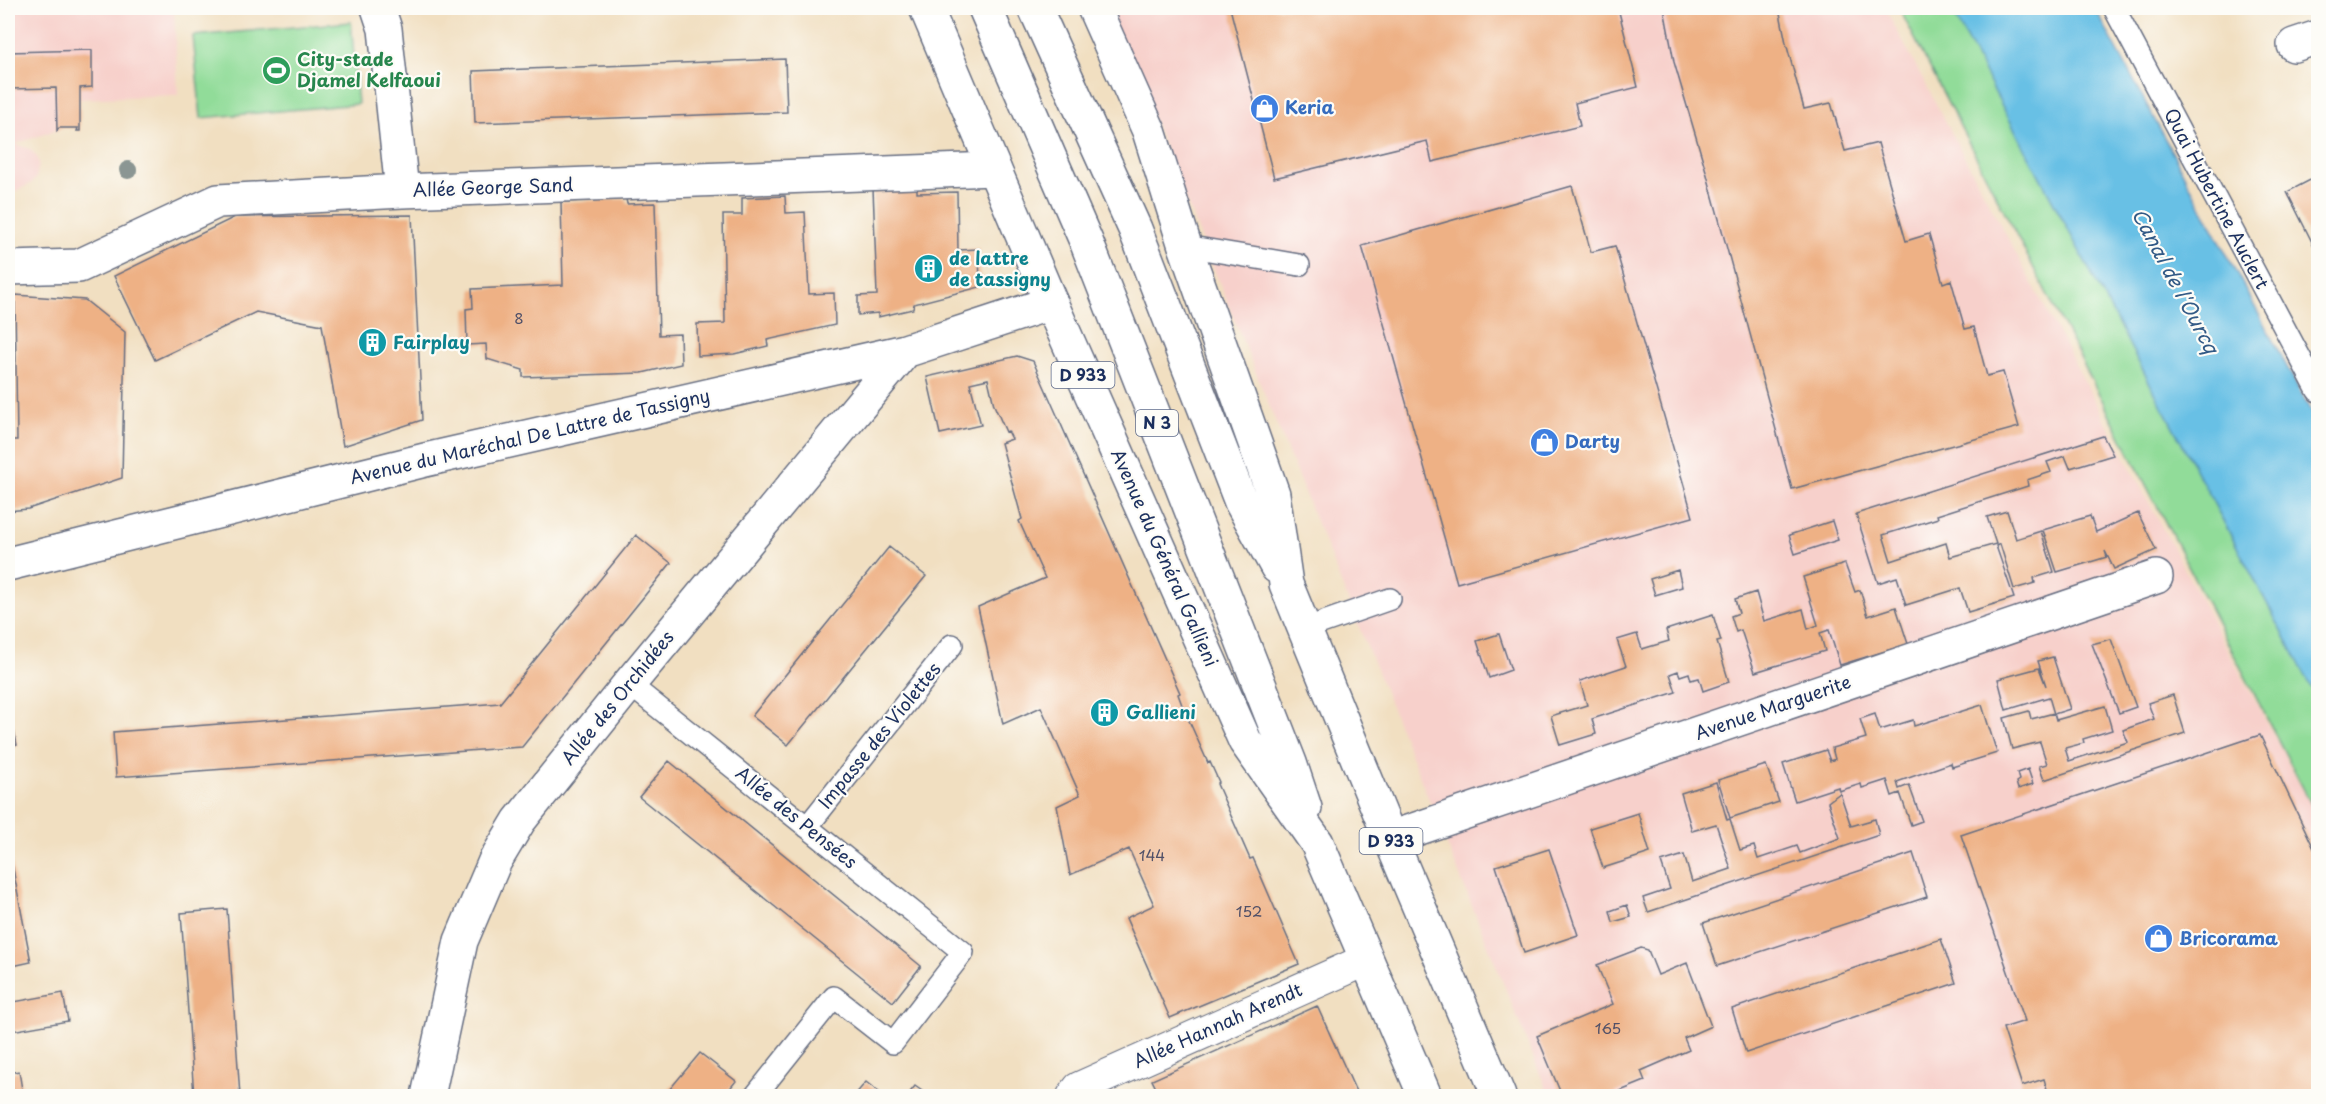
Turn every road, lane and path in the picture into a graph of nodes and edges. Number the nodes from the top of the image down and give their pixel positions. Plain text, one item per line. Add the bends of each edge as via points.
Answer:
1 (378, 8) edge
2 (926, 8) edge
3 (985, 8) edge
4 (1035, 8) edge
5 (1094, 8) edge
6 (2114, 8) edge
7 (994, 169) junction
8 (402, 191) junction
9 (1185, 246) junction
10 (1299, 265) dead end
11 (8, 268) edge
12 (1052, 303) junction
13 (905, 351) junction
14 (2319, 391) edge
15 (8, 564) edge
16 (2156, 577) dead end
17 (1286, 584) junction
18 (1390, 599) dead end
19 (1304, 629) junction
20 (952, 645) dead end
21 (629, 684) junction
22 (807, 827) junction
23 (1390, 838) junction
24 (1317, 843) junction
25 (1366, 960) junction
26 (428, 1096) edge
27 (755, 1096) edge
28 (1072, 1096) edge
29 (1425, 1096) edge
30 (1500, 1096) edge

1 - 8 street via 385,29
2 - 7 street, Avenue du Général Gallieni / D 933
3 - 24 street, N 3 via 1086,241 1290,763
4 - 17 street via 1135,229 1241,502
5 - 9 street, D 933 via 1149,131
6 - 14 lane, Quai Hubertine Auclert
7 - 8 street, Allée George Sand
7 - 12 street, Avenue du Général Gallieni / D 933
8 - 11 street, Allée George Sand via 218,201 79,266
9 - 10 lane
9 - 17 street, D 933 via 1273,494
12 - 13 street, Avenue du Maréchal De Lattre de Tassigny
12 - 24 street, Avenue du Général Gallieni / D 933 via 1245,741
13 - 15 street, Avenue du Maréchal De Lattre de Tassigny via 425,460
13 - 21 street, Allée des Orchidées
16 - 23 street, Avenue Marguerite
17 - 19 street, D 933
18 - 19 lane
19 - 23 street, D 933
20 - 22 lane, Impasse des Violettes
21 - 22 lane, Allée des Pensées
21 - 26 street, Allée des Orchidées via 519,821 495,861 461,941
22 - 27 lane, Allée des Pensées via 963,952 893,1043 834,997
23 - 30 street, D 933
24 - 25 street, Avenue du Général Gallieni / D 933
25 - 28 street, Allée Hannah Arendt via 1079,1088
25 - 29 street, Avenue du Général Gallieni / D 933

